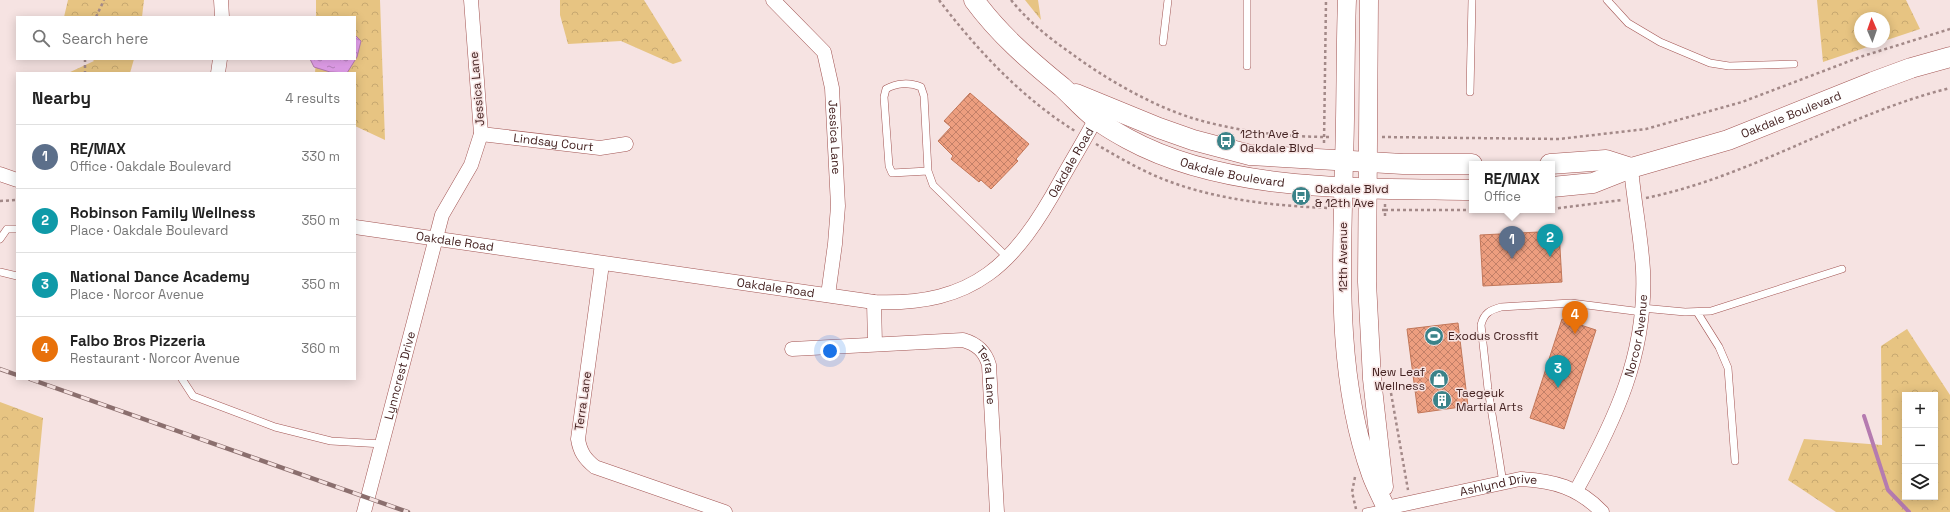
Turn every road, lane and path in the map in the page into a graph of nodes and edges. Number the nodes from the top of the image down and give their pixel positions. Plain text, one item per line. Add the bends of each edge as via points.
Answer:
1 (104, 0) edge
2 (221, 0) edge
3 (471, 0) edge
4 (773, 0) edge
5 (939, 0) edge
6 (974, 0) edge
7 (1168, 0) edge
8 (1248, 0) edge
9 (1326, 0) edge
10 (1347, 0) edge
11 (1369, 0) edge
12 (1472, 0) edge
13 (1607, 0) edge
14 (96, 16) edge
15 (222, 16) edge
16 (1163, 42) dead end
17 (1950, 57) edge
18 (85, 60) edge
19 (220, 60) edge
20 (1794, 64) dead end
21 (1247, 66) dead end
22 (85, 72) edge
23 (218, 72) edge
24 (1950, 88) edge
25 (1470, 92) dead end
26 (1099, 112) junction
27 (481, 134) junction
28 (1085, 137) junction
29 (1325, 137) dead end
30 (626, 144) dead end
31 (1344, 161) junction
32 (1369, 162) junction
33 (1469, 164) edge
34 (1555, 164) edge
35 (1631, 168) junction
36 (928, 171) junction
37 (0, 174) edge
38 (16, 180) edge
39 (1344, 186) junction
40 (1555, 187) edge
41 (1368, 188) junction
42 (1469, 190) edge
43 (1634, 199) junction
44 (16, 200) edge
45 (0, 201) edge
46 (1343, 208) junction
47 (1555, 209) edge
48 (1368, 210) junction
49 (1384, 226) dead end
50 (356, 227) edge
51 (16, 229) edge
52 (0, 239) edge
53 (436, 239) junction
54 (1008, 258) junction
55 (602, 264) junction
56 (1842, 269) dead end
57 (0, 272) edge
58 (16, 276) edge
59 (828, 295) junction
60 (874, 302) junction
61 (1642, 310) junction
62 (1697, 312) junction
63 (875, 344) junction
64 (792, 349) dead end
65 (183, 380) edge
66 (1389, 385) dead end
67 (383, 444) junction
68 (1735, 461) dead end
69 (1503, 483) junction
70 (1576, 491) junction
71 (1410, 503) junction
72 (1386, 510) edge
73 (364, 512) edge
74 (725, 512) edge
75 (998, 512) edge
76 (1366, 512) edge
77 (1602, 512) edge

1 - 14 path
2 - 15 street
3 - 27 street, Jessica Lane
4 - 59 street, Jessica Lane via 824,52 832,88 838,206
5 - 28 path via 1009,80 1063,124
6 - 26 main road, Oakdale Boulevard via 1012,45 1063,88
7 - 16 lane
8 - 21 lane
9 - 29 path
10 - 31 street, 12th Avenue
11 - 32 street, 12th Avenue
12 - 25 lane
13 - 20 lane via 1628,23 1660,42 1710,63 1729,66
17 - 35 main road, Oakdale Boulevard via 1873,82 1728,140
18 - 22 path
19 - 23 street
24 - 43 path via 1900,103 1724,176 1664,194
26 - 28 street, Oakdale Road
26 - 31 main road, Oakdale Boulevard via 1222,149 1271,157
26 - 39 main road, Oakdale Boulevard via 1128,139 1192,166 1277,181
27 - 30 street, Lindsay Court via 600,148
27 - 53 street, Jessica Lane via 471,165 442,216
28 - 46 path via 1123,160 1159,177 1221,196 1301,207
28 - 54 street, Oakdale Road via 1046,209
31 - 32 main road, Oakdale Boulevard
31 - 39 street, 12th Avenue
32 - 33 main road, Oakdale Boulevard
32 - 41 street, 12th Avenue
34 - 35 main road via 1606,160
35 - 40 main road, Oakdale Boulevard via 1593,183
35 - 43 street, Norcor Avenue
36 - 36 lane via 924,96 921,87 914,84 893,85 886,90 884,97 889,166 892,172 898,174
36 - 54 lane via 933,185
37 - 38 street
39 - 41 main road, Oakdale Boulevard
39 - 46 street, 12th Avenue
41 - 42 main road, Oakdale Boulevard
41 - 48 street, 12th Avenue
43 - 47 path
43 - 61 street, Norcor Avenue via 1641,243
44 - 45 path
46 - 72 street, 12th Avenue via 1344,324 1351,392 1371,475
48 - 49 path via 1385,210
48 - 72 street, 12th Avenue via 1367,282 1370,349
50 - 53 street, Oakdale Road
51 - 52 lane via 7,229
53 - 55 street, Oakdale Road
53 - 67 street, Lynncrest Drive
54 - 60 street, Oakdale Road via 986,277 948,295 896,303
55 - 59 street, Oakdale Road
55 - 74 street, Terra Lane via 578,439 580,450 586,460 595,467
56 - 62 lane via 1711,311
57 - 58 lane
59 - 60 street, Oakdale Road
60 - 63 street
61 - 62 lane
61 - 69 lane via 1571,303 1501,307 1490,310 1483,317 1481,325 1488,389
61 - 70 street, Norcor Avenue via 1632,368 1621,402
62 - 68 lane via 1719,347 1728,368
63 - 64 street, Terra Lane
63 - 75 street, Terra Lane via 962,340 979,347 986,356 990,365
65 - 67 lane via 193,396 275,427 331,441
66 - 71 path
67 - 73 street, Lynncrest Drive
69 - 70 street, Ashlynd Drive via 1520,479 1541,480 1561,484
69 - 71 street, Ashlynd Drive
70 - 77 street, Ashlynd Drive
71 - 72 street, Ashlynd Drive
72 - 76 lane

